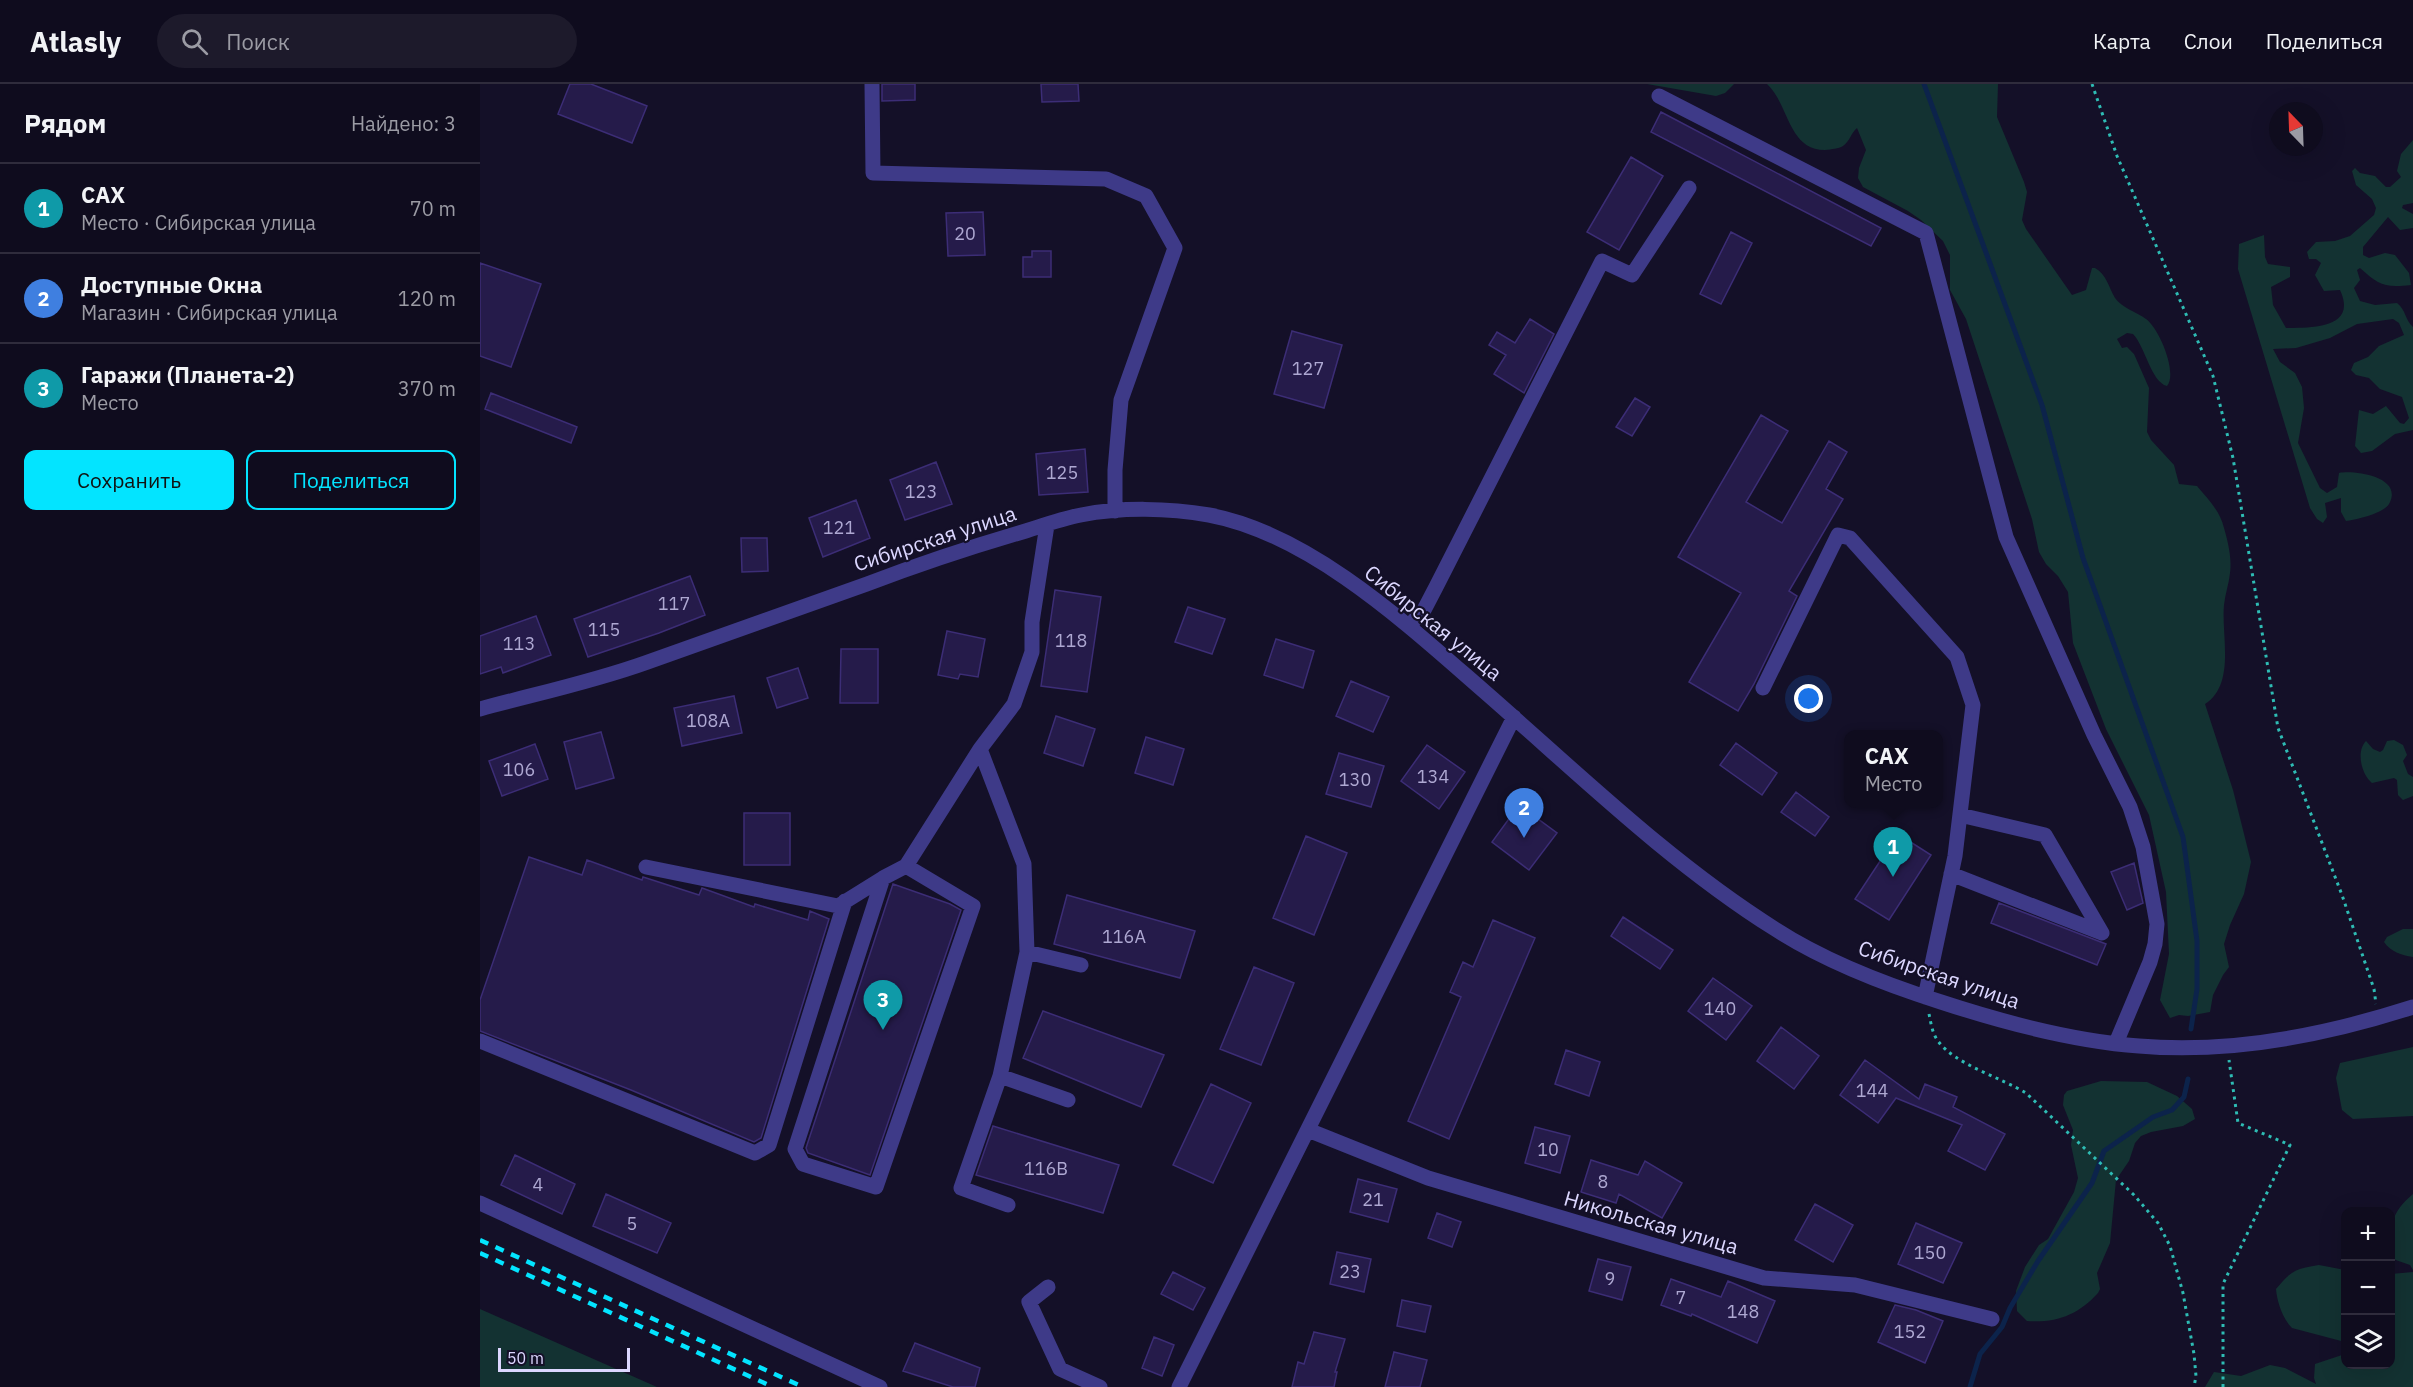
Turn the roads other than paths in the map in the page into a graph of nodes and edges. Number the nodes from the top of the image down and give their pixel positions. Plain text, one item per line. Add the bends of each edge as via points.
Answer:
1 (872, 84) edge
2 (1659, 96) dead end
3 (1689, 188) dead end
4 (1115, 512) junction
5 (1047, 525) junction
6 (1409, 626) junction
7 (1763, 688) dead end
8 (480, 709) edge
9 (1514, 717) junction
10 (980, 749) junction
11 (1960, 815) junction
12 (906, 866) junction
13 (646, 867) dead end
14 (1951, 874) junction
15 (884, 878) junction
16 (845, 901) junction
17 (1027, 952) junction
18 (1081, 965) dead end
19 (1925, 997) junction
20 (2413, 1007) edge
21 (480, 1041) edge
22 (2116, 1043) junction
23 (1000, 1076) junction
24 (1068, 1100) dead end
25 (1308, 1130) junction
26 (480, 1203) edge
27 (1008, 1205) dead end
28 (1048, 1287) dead end
29 (1992, 1319) dead end
30 (880, 1387) edge
31 (1100, 1387) edge
32 (1179, 1387) edge

1 - 4 street via 873,173 1107,179 1146,196 1164,227 1175,248 1121,399
2 - 22 street via 1926,233 2006,537 2130,807 2143,847 2157,924 2155,944
3 - 6 street via 1632,275 1602,261 1436,588
4 - 5 street, Сибирская улица via 1080,515
4 - 6 street, Сибирская улица via 1163,510 1210,515 1268,534 1321,562
5 - 8 street, Сибирская улица via 952,553 636,667
5 - 10 street via 1032,622 1032,652 1014,704
6 - 9 street, Сибирская улица
7 - 11 street via 1838,535 1850,538 1957,657 1973,705
9 - 19 street, Сибирская улица via 1718,891 1779,933 1886,984
9 - 25 street
10 - 12 street
10 - 17 street via 1024,864
11 - 14 street
11 - 14 street via 2045,835 2102,933
12 - 15 street
12 - 15 street via 973,906 876,1187 803,1164 795,1149
13 - 16 street via 838,906
14 - 19 street
15 - 16 street
16 - 21 street via 769,1145 755,1153
17 - 18 street
17 - 23 street
19 - 22 street, Сибирская улица via 2043,1031
20 - 22 street, Сибирская улица via 2320,1032 2228,1046 2141,1047
23 - 24 street
23 - 27 street via 961,1188
25 - 29 street, Никольская улица via 1428,1179 1764,1278 1855,1285
25 - 32 street
26 - 30 street
28 - 31 street via 1029,1302 1060,1369

